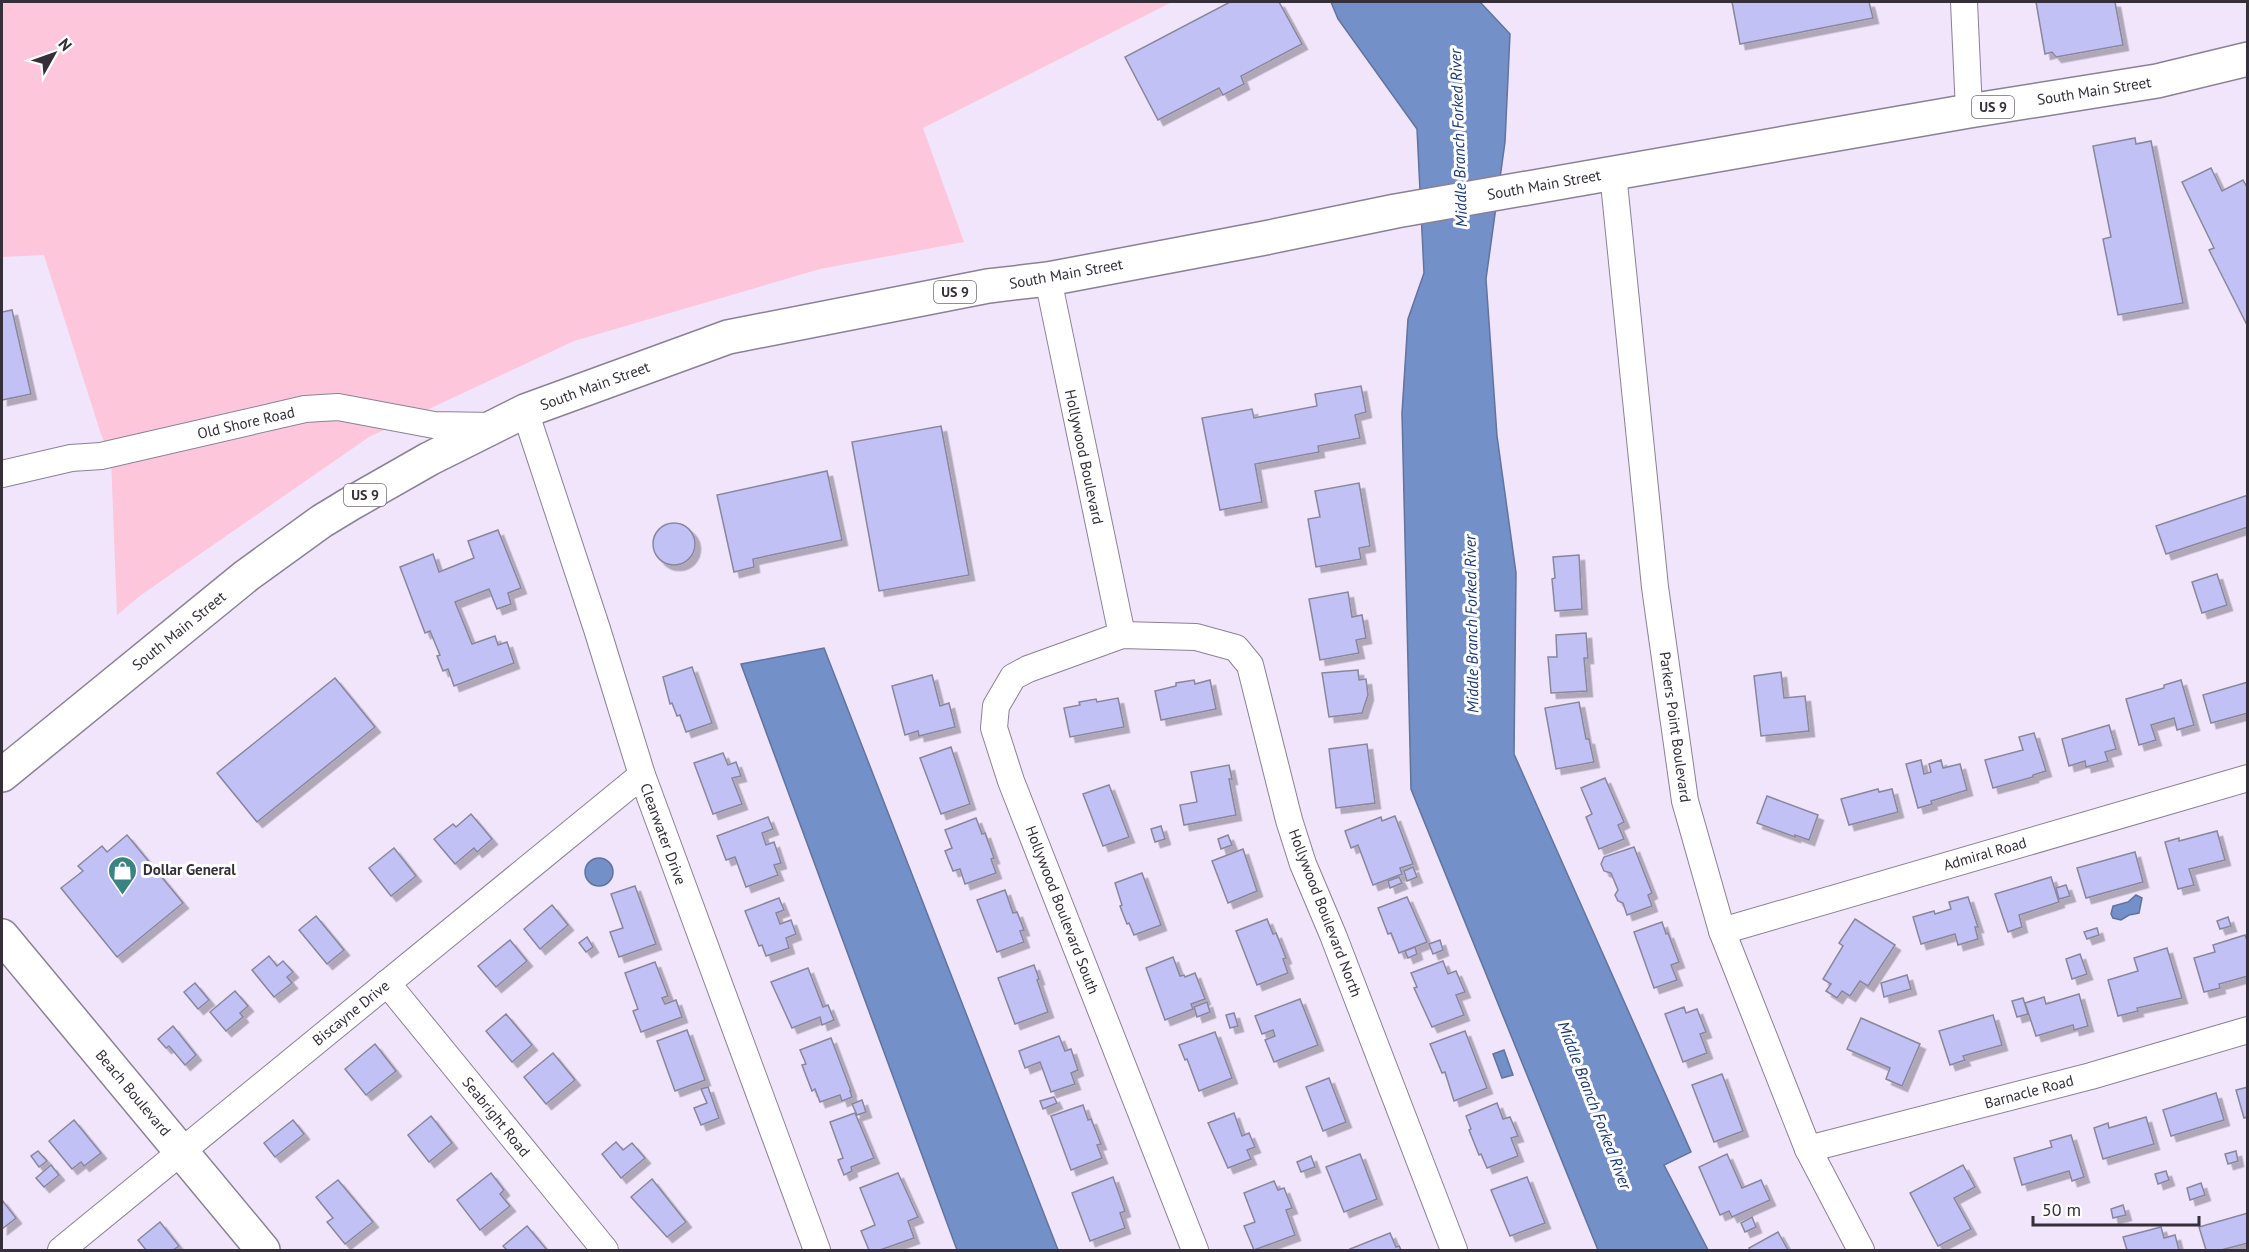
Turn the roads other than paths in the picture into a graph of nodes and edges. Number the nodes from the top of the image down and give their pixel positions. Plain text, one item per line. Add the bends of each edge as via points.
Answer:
1 (1964, 2) edge
2 (2247, 59) edge
3 (1970, 111) junction
4 (1613, 173) junction
5 (1048, 279) junction
6 (525, 411) junction
7 (492, 426) junction
8 (2, 474) edge
9 (1122, 635) junction
10 (2, 775) edge
11 (642, 775) junction
12 (2247, 778) edge
13 (1722, 931) junction
14 (2, 936) edge
15 (387, 983) junction
16 (2247, 1030) edge
17 (1808, 1149) junction
18 (181, 1151) junction
19 (61, 1251) edge
20 (263, 1251) edge
21 (605, 1251) edge
22 (817, 1251) edge
23 (1195, 1251) edge
24 (1454, 1251) edge
25 (1861, 1251) edge

1 - 3 street
2 - 3 main road, South Main Street / US 9 via 2157,81
3 - 4 main road, South Main Street / US 9
4 - 5 main road, South Main Street / US 9
4 - 13 street, Parkers Point Boulevard via 1655,587 1685,801
5 - 6 main road, South Main Street / US 9 via 988,286 728,337
5 - 9 street, Hollywood Boulevard
6 - 7 main road, South Main Street / US 9
6 - 11 street, Clearwater Drive
7 - 8 street, Old Shore Road via 434,425 338,407 305,409 101,456 71,458
7 - 10 main road, South Main Street / US 9 via 322,521 246,576
9 - 23 street, Hollywood Boulevard South via 1013,678 996,706 994,728
9 - 24 street, Hollywood Boulevard North via 1196,637 1236,648 1250,665 1303,864
11 - 15 street, Biscayne Drive
11 - 22 street, Clearwater Drive
12 - 13 street, Admiral Road
13 - 17 street, Parkers Point Boulevard
14 - 18 main road, Beach Boulevard
15 - 18 street, Biscayne Drive
15 - 21 street, Seabright Road
16 - 17 street, Barnacle Road via 2091,1076
17 - 25 street, Parkers Point Boulevard
18 - 19 street, Biscayne Drive
18 - 20 main road, Beach Boulevard

